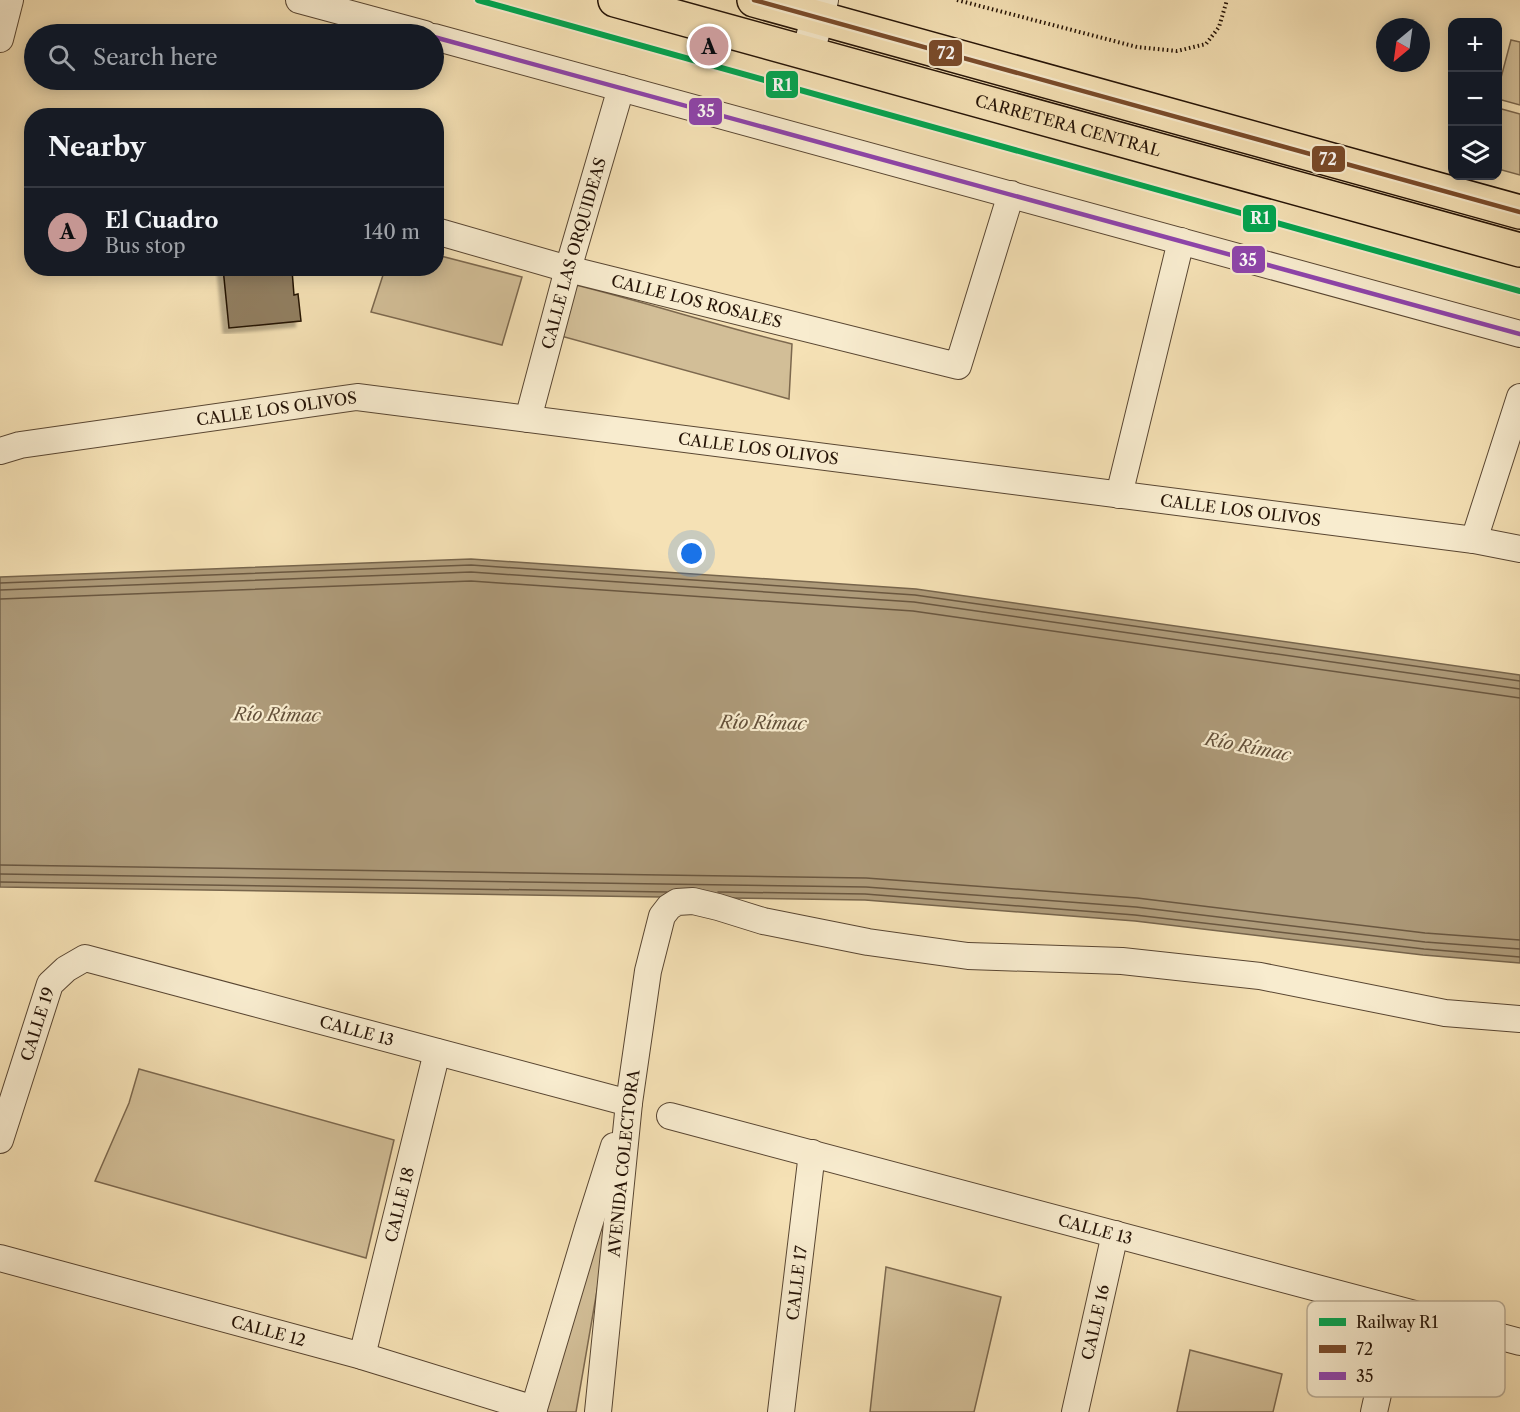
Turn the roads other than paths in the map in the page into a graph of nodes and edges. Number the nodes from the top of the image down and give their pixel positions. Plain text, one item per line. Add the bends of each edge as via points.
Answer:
1 (10, 0) edge
2 (299, 0) edge
3 (615, 0) edge
4 (754, 0) edge
5 (808, 7) edge
6 (388, 24) edge
7 (0, 39) edge
8 (444, 40) edge
9 (797, 50) junction
10 (621, 88) junction
11 (1011, 194) junction
12 (1520, 212) edge
13 (444, 233) edge
14 (1181, 241) junction
15 (1520, 250) edge
16 (568, 269) junction
17 (1520, 334) edge
18 (1520, 397) edge
19 (528, 419) junction
20 (0, 451) edge
21 (1119, 495) junction
22 (1474, 540) junction
23 (1520, 549) edge
24 (85, 958) joint
25 (1520, 1019) edge
26 (436, 1052) junction
27 (628, 1103) junction
28 (670, 1116) dead end
29 (0, 1140) edge
30 (812, 1153) junction
31 (1115, 1234) junction
32 (0, 1258) edge
33 (1364, 1301) edge
34 (1505, 1338) edge
35 (1520, 1342) edge
36 (362, 1356) junction
37 (1377, 1397) edge
38 (533, 1410) edge
39 (598, 1412) edge
40 (781, 1412) edge
41 (1075, 1412) edge
42 (1374, 1412) edge

1 - 7 street
2 - 6 street
3 - 9 highway, CARRETERA CENTRAL
4 - 5 highway
5 - 9 street
5 - 12 highway
8 - 10 street
9 - 15 highway, CARRETERA CENTRAL
10 - 11 street
10 - 16 street, CALLE LAS ORQUIDEAS
11 - 14 street
11 - 16 street, CALLE LOS ROSALES via 958,366
13 - 16 street, CALLE LOS ROSALES
14 - 17 street
14 - 21 street
16 - 19 street, CALLE LAS ORQUIDEAS
18 - 22 street
19 - 20 street, CALLE LOS OLIVOS via 357,397
19 - 21 street, CALLE LOS OLIVOS
21 - 22 street, CALLE LOS OLIVOS
22 - 23 street, CALLE LOS OLIVOS
24 - 26 street, CALLE 13
24 - 29 street, CALLE 19 via 50,984
25 - 27 street, AVENIDA COLECTORA via 1445,1013 1260,975 1122,961 968,956 868,942 763,921 693,901 677,902 662,916 648,971
26 - 27 street, CALLE 13
26 - 36 street, CALLE 18
27 - 38 street
27 - 39 street, AVENIDA COLECTORA
28 - 30 street, CALLE 13
30 - 31 street, CALLE 13
30 - 40 street, CALLE 17
31 - 33 street, CALLE 13
31 - 41 street, CALLE 16
32 - 36 street, CALLE 12
34 - 35 street, CALLE 13
36 - 38 street, CALLE 12
37 - 42 street

